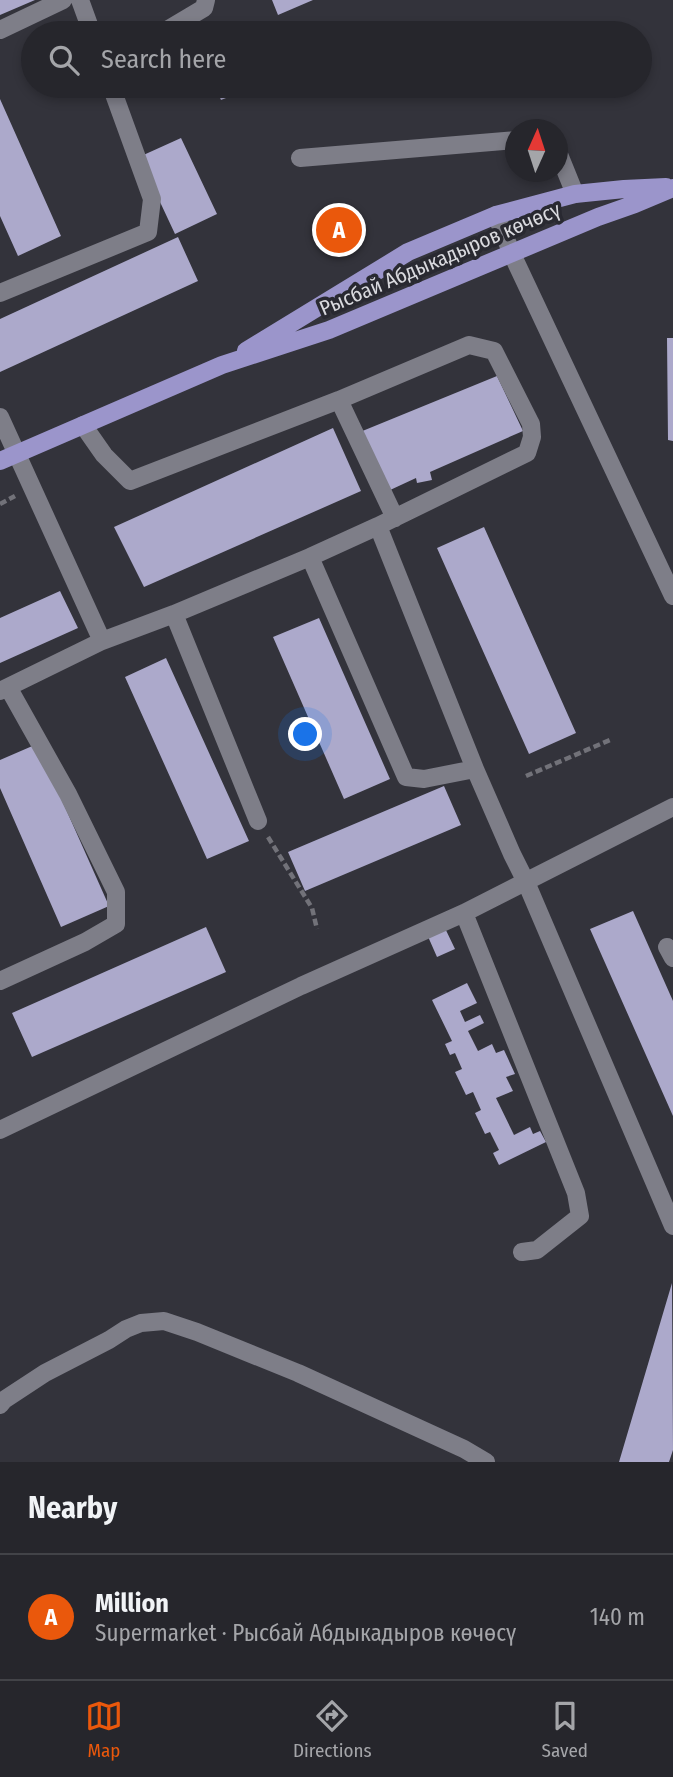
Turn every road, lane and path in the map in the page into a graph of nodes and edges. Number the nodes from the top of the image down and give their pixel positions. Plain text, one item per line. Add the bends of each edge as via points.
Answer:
1 (63, 0) edge
2 (80, 0) edge
3 (206, 0) edge
4 (88, 21) edge
5 (182, 21) edge
6 (0, 30) edge
7 (115, 98) edge
8 (505, 141) edge
9 (300, 158) dead end
10 (568, 177) edge
11 (673, 187) edge
12 (575, 194) junction
13 (496, 215) junction
14 (512, 254) junction
15 (0, 293) edge
16 (222, 365) junction
17 (339, 400) junction
18 (0, 417) edge
19 (83, 425) junction
20 (8, 457) edge
21 (395, 518) junction
22 (379, 526) junction
23 (310, 557) junction
24 (673, 596) edge
25 (174, 614) junction
26 (102, 641) junction
27 (4, 689) edge
28 (610, 740) dead end
29 (475, 768) junction
30 (526, 776) dead end
31 (673, 807) edge
32 (258, 821) joint
33 (527, 882) junction
34 (464, 913) junction
35 (317, 929) dead end
36 (0, 981) edge
37 (0, 1130) edge
38 (673, 1226) edge
39 (522, 1252) dead end
40 (0, 1405) edge
41 (486, 1462) edge

1 - 6 street
2 - 4 street
3 - 5 street via 204,8
7 - 15 street via 152,199 148,232
8 - 9 street
10 - 12 street
11 - 12 main road, Рысбай Абдыкадыров көчөсү
11 - 14 main road, Рысбай Абдыкадыров көчөсү
12 - 13 main road, Рысбай Абдыкадыров көчөсү
13 - 14 street
13 - 16 main road, Рысбай Абдыкадыров көчөсү via 408,252
14 - 16 main road, Рысбай Абдыкадыров көчөсү via 329,330
14 - 24 street
16 - 19 main road, Рысбай Абдыкадыров көчөсү
17 - 19 street via 130,481
17 - 21 street
17 - 21 street via 469,345 495,351 531,424 527,453
18 - 20 street
19 - 20 main road, Рысбай Абдыкадыров көчөсү
20 - 26 street
21 - 22 street
22 - 23 street
22 - 29 street
23 - 25 street
23 - 29 street via 406,777 424,779
25 - 26 street
25 - 32 street
26 - 27 street
27 - 36 street via 68,794 116,892 116,924
28 - 30 path
29 - 33 street
31 - 33 street
32 - 35 path via 312,908
33 - 34 street
33 - 38 street
34 - 37 street
34 - 39 street via 576,1193 580,1216 537,1250
40 - 41 street via 45,1373 126,1329 164,1321 298,1373

